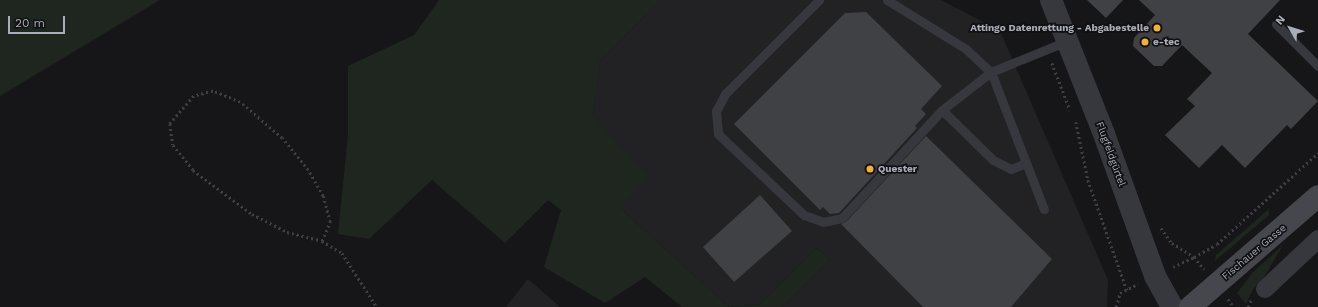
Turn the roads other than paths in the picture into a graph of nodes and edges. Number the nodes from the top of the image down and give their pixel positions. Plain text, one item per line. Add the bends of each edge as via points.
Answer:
1 (819, 0) edge
2 (887, 0) edge
3 (1051, 0) edge
4 (1276, 24) dead end
5 (1067, 41) junction
6 (1318, 66) edge
7 (991, 72) junction
8 (942, 110) junction
9 (1026, 163) junction
10 (1318, 196) edge
11 (1044, 209) dead end
12 (1318, 239) edge
13 (1265, 289) dead end
14 (1172, 307) edge
15 (1190, 307) edge

1 - 8 lane via 725,94 716,111 718,134 804,215 823,222 842,218
2 - 7 lane via 966,49
3 - 5 street, Flugfeldgürtel
4 - 6 lane
5 - 7 lane
5 - 14 street, Flugfeldgürtel via 1155,276
7 - 8 lane
7 - 9 lane
8 - 9 lane via 993,160 1010,169
9 - 11 lane
10 - 15 main road, Fischauer Gasse
12 - 13 street

